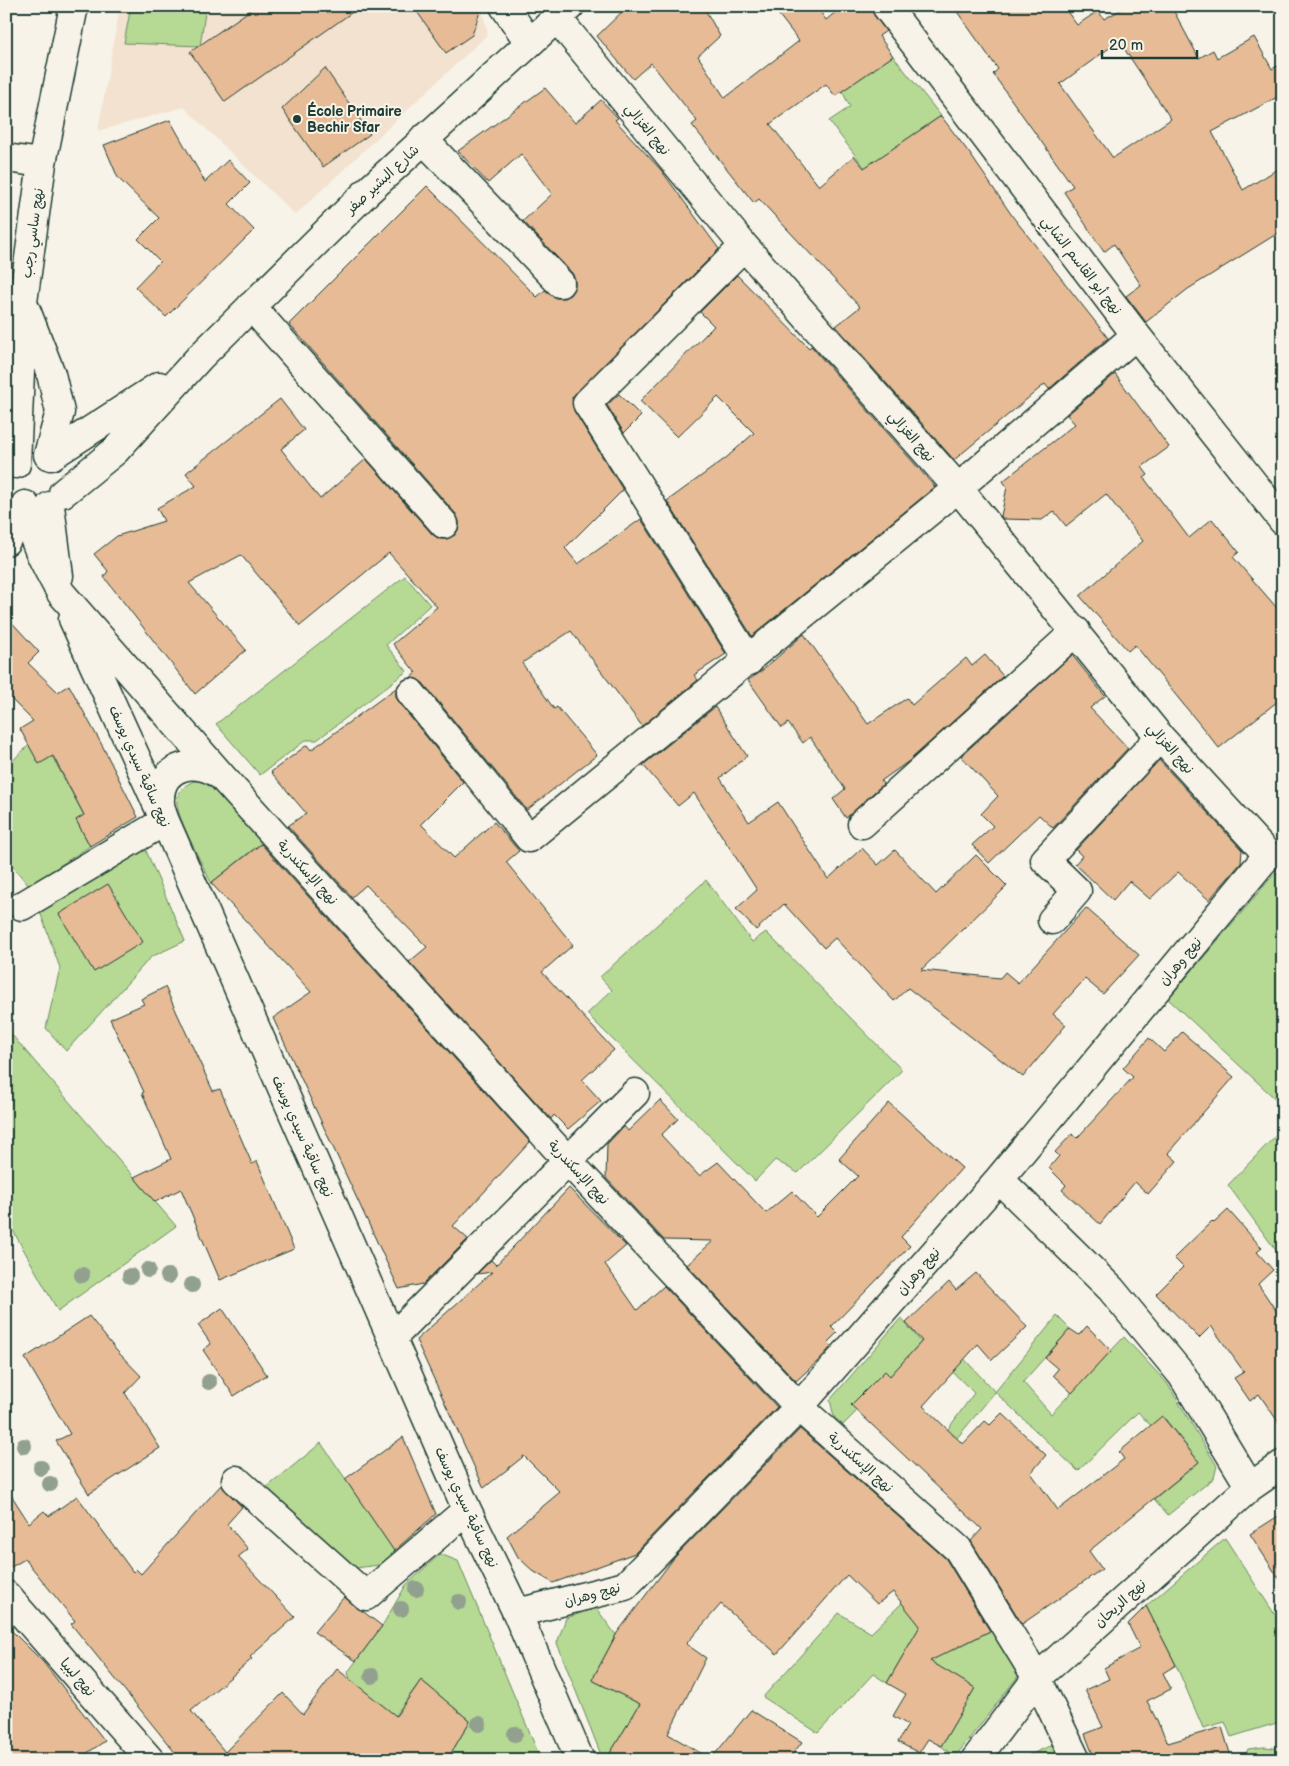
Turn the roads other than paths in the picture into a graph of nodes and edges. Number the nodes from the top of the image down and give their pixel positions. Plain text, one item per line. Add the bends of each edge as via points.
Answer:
1 (74, 6) edge
2 (504, 6) edge
3 (886, 6) edge
4 (563, 12) edge
5 (529, 42) junction
6 (423, 140) junction
7 (6, 158) edge
8 (42, 163) junction
9 (744, 246) junction
10 (560, 283) dead end
11 (23, 302) junction
12 (251, 306) junction
13 (1136, 335) junction
14 (200, 358) junction
15 (49, 456) junction
16 (11, 470) edge
17 (958, 488) junction
18 (33, 503) edge
19 (1283, 521) edge
20 (444, 524) dead end
21 (6, 541) edge
22 (61, 593) junction
23 (1076, 631) junction
24 (749, 661) junction
25 (411, 693) dead end
26 (1160, 738) junction
27 (224, 779) junction
28 (165, 821) junction
29 (862, 824) dead end
30 (1268, 856) joint
31 (22, 906) dead end
32 (1052, 920) dead end
33 (635, 1093) dead end
34 (568, 1161) junction
35 (998, 1179) junction
36 (392, 1338) junction
37 (799, 1407) junction
38 (1283, 1464) edge
39 (236, 1480) dead end
40 (1250, 1487) junction
41 (467, 1510) junction
42 (6, 1595) edge
43 (517, 1613) junction
44 (1037, 1678) junction
45 (150, 1760) edge
46 (580, 1760) edge
47 (975, 1760) edge
48 (1076, 1760) edge

1 - 8 street, نهج ساسي رجب
2 - 5 street
3 - 13 street, نهج أبو القاسم الشابي
4 - 5 street, شارع البشير صفر
4 - 9 street, نهج الغزالي
5 - 6 street, شارع البشير صفر
6 - 10 street
6 - 12 street, شارع البشير صفر
7 - 8 street
8 - 11 street, نهج ساسي رجب
9 - 17 street, نهج الغزالي
9 - 24 street via 588,403
11 - 15 street via 51,374 60,412
11 - 16 street, نهج ساسي رجب
12 - 14 street, شارع البشير صفر
12 - 20 street
13 - 17 street
13 - 19 street, نهج أبو القاسم الشابي
14 - 15 street, شارع البشير صفر
14 - 18 street, شارع البشير صفر via 115,451
15 - 16 street via 30,454
15 - 18 street via 58,462 66,476
16 - 18 street via 11,489
17 - 23 street, نهج الغزالي
17 - 24 street
18 - 21 street
18 - 22 street, نهج ساقية سيدي يوسف
22 - 27 street, نهج الإسكندرية
22 - 28 street, نهج ساقية سيدي يوسف
23 - 26 street, نهج الغزالي
23 - 29 street
24 - 25 street via 530,838
26 - 30 street, نهج الغزالي
26 - 32 street via 1044,860 1077,891
27 - 28 street via 205,766 185,766 175,770 162,787 160,798
27 - 34 street, نهج الإسكندرية
28 - 31 street
28 - 36 street, نهج ساقية سيدي يوسف
30 - 35 street, نهج وهران
33 - 34 street
34 - 36 street
34 - 37 street, نهج الإسكندرية
35 - 37 street, نهج وهران
35 - 40 street via 1111,1289 1182,1375
36 - 41 street, نهج ساقية سيدي يوسف
37 - 43 street, نهج وهران via 625,1586
37 - 44 street, نهج الإسكندرية via 958,1549
38 - 40 street, نهج الريحان
39 - 41 street via 366,1596
40 - 44 street, نهج الريحان
41 - 43 street, نهج ساقية سيدي يوسف
42 - 45 street, نهج ليبيا
43 - 46 street, نهج ساقية سيدي يوسف
44 - 47 street, نهج الريحان
44 - 48 street, نهج الإسكندرية

